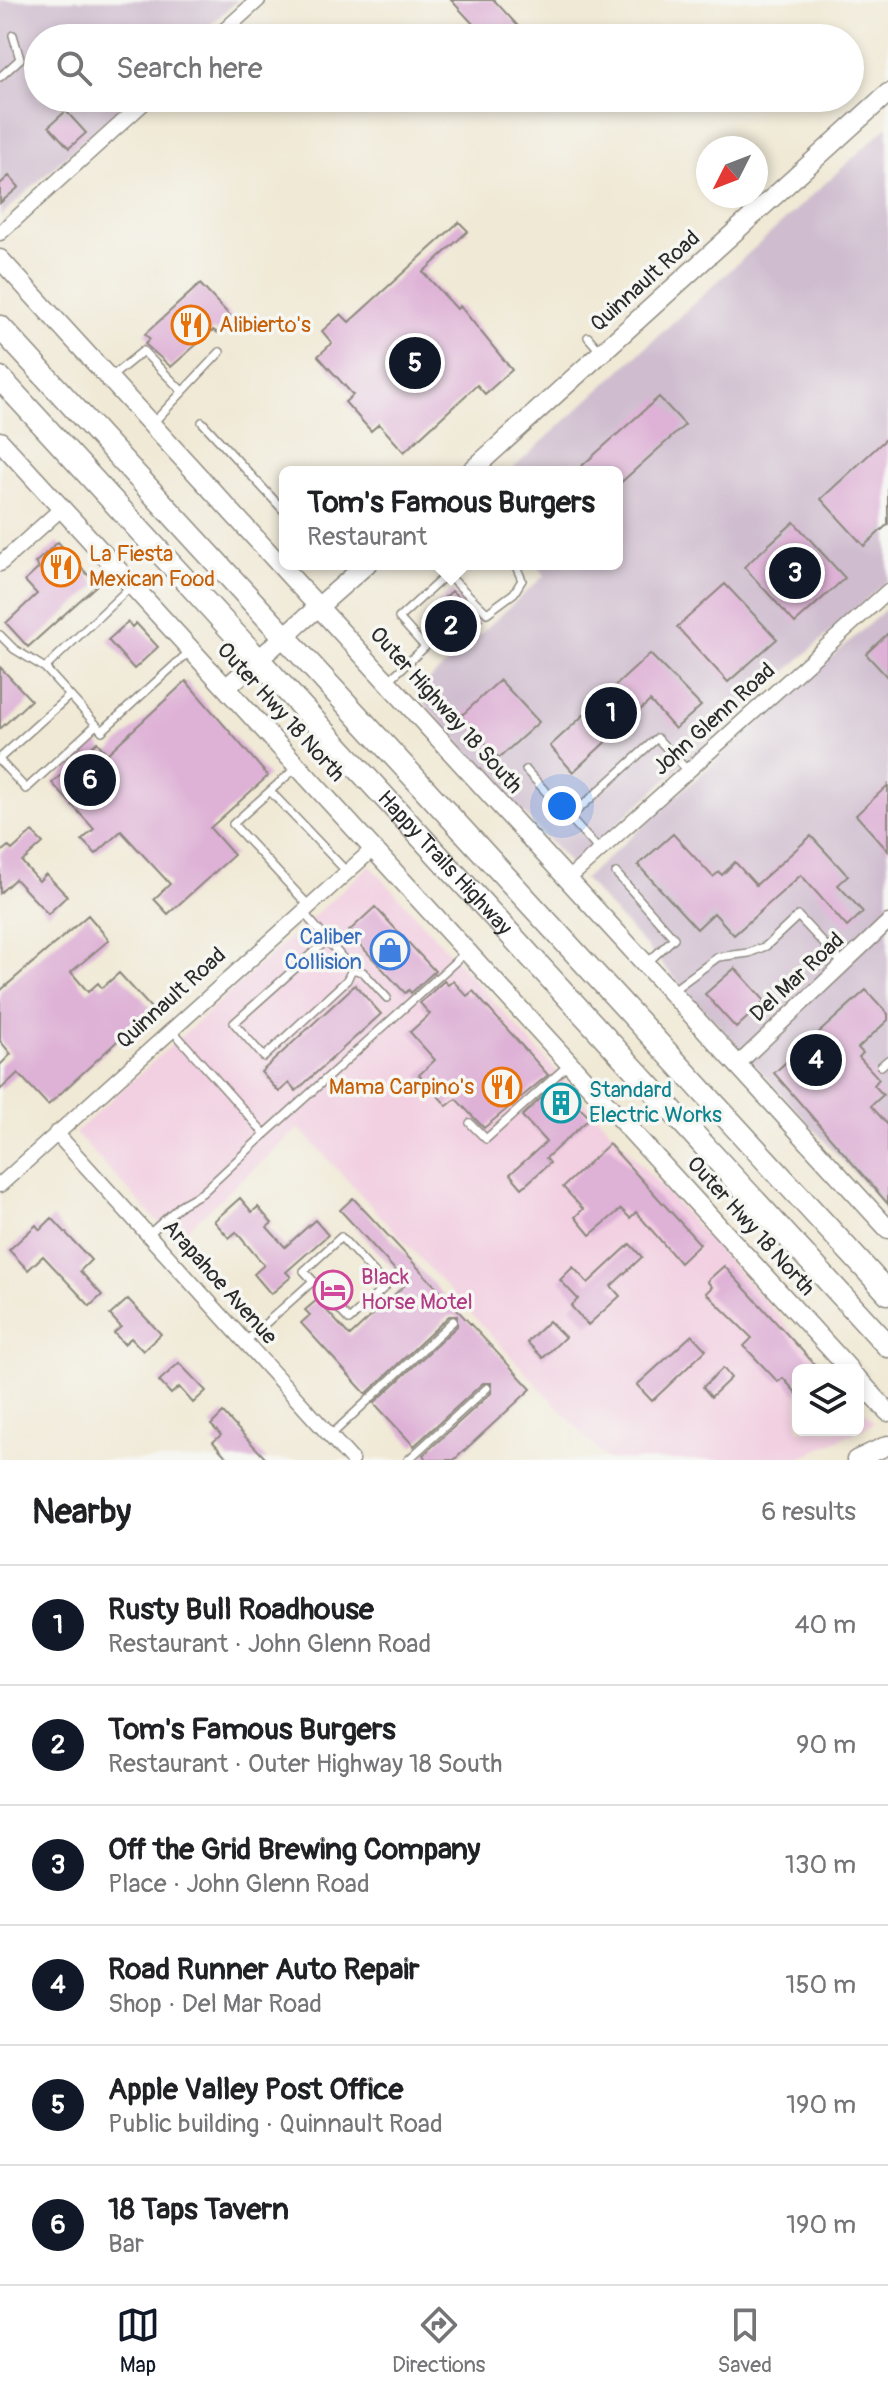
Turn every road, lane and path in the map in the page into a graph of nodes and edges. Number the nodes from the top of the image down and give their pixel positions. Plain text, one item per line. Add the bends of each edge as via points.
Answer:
1 (258, 0) edge
2 (231, 24) edge
3 (13, 35) dead end
4 (0, 77) edge
5 (888, 93) edge
6 (134, 112) edge
7 (0, 233) edge
8 (0, 259) edge
9 (0, 327) edge
10 (588, 337) dead end
11 (220, 352) dead end
12 (602, 353) junction
13 (0, 378) edge
14 (110, 378) junction
15 (181, 390) junction
16 (202, 422) dead end
17 (152, 424) junction
18 (0, 441) edge
19 (477, 466) edge
20 (279, 505) edge
21 (62, 508) junction
22 (279, 563) edge
23 (0, 564) edge
24 (285, 570) edge
25 (360, 570) edge
26 (451, 570) edge
27 (518, 570) edge
28 (447, 574) junction
29 (133, 585) junction
30 (888, 591) edge
31 (319, 607) junction
32 (0, 635) edge
33 (285, 638) junction
34 (192, 649) junction
35 (259, 659) junction
36 (45, 668) junction
37 (387, 681) junction
38 (227, 687) junction
39 (69, 696) junction
40 (96, 725) junction
41 (0, 760) edge
42 (299, 766) junction
43 (526, 770) dead end
44 (688, 771) junction
45 (270, 791) junction
46 (569, 818) junction
47 (374, 848) junction
48 (600, 851) junction
49 (347, 872) junction
50 (616, 873) dead end
51 (568, 879) junction
52 (306, 909) junction
53 (888, 922) edge
54 (327, 940) junction
55 (467, 951) junction
56 (645, 964) junction
57 (843, 964) junction
58 (352, 969) junction
59 (671, 992) junction
60 (387, 998) dead end
61 (172, 1030) junction
62 (570, 1063) junction
63 (737, 1065) junction
64 (470, 1123) dead end
65 (56, 1133) junction
66 (265, 1134) junction
67 (0, 1185) edge
68 (888, 1229) edge
69 (148, 1235) junction
70 (816, 1266) junction
71 (313, 1281) junction
72 (888, 1293) edge
73 (453, 1321) dead end
74 (888, 1325) edge
75 (245, 1342) junction
76 (888, 1346) edge
77 (845, 1364) edge
78 (864, 1386) edge
79 (487, 1388) dead end
80 (888, 1412) edge
81 (330, 1436) junction
82 (888, 1445) edge
83 (352, 1460) edge
84 (408, 1460) edge
85 (856, 1460) edge

1 - 2 street
3 - 4 lane via 20,59
5 - 12 street, Quinnault Road
6 - 7 street
8 - 14 street, Outer Highway 18 South
9 - 33 main road, Happy Trails Highway
10 - 12 lane
11 - 15 lane
12 - 19 street, Quinnault Road
13 - 35 main road, Happy Trails Highway
14 - 15 lane via 143,351
14 - 17 street, Outer Highway 18 South
15 - 17 lane
16 - 20 lane
17 - 22 street, Outer Highway 18 South
18 - 21 street, Outer Hwy 18 North
21 - 23 street
21 - 29 street, Outer Hwy 18 North
24 - 31 street, Outer Highway 18 South
25 - 31 street
26 - 28 lane
27 - 28 lane via 522,580 518,588 487,613
28 - 37 lane via 399,618 425,647
29 - 34 street, Outer Hwy 18 North
29 - 36 lane
30 - 44 street, John Glenn Road
31 - 33 street
31 - 37 street, Outer Highway 18 South
32 - 36 lane
33 - 35 street
33 - 72 main road, Happy Trails Highway
34 - 38 street, Outer Hwy 18 North
34 - 40 lane via 102,731
35 - 38 street
35 - 70 main road, Happy Trails Highway
36 - 39 lane
37 - 51 street, Outer Highway 18 South
38 - 42 street, Outer Hwy 18 North
39 - 40 lane
39 - 41 lane
40 - 41 lane via 26,789
42 - 45 lane
42 - 47 street, Outer Hwy 18 North
43 - 46 lane
44 - 46 lane via 657,738
44 - 48 street, John Glenn Road
45 - 49 lane
45 - 52 lane via 233,824
46 - 48 lane
47 - 49 street, Quinnault Road
47 - 55 street, Outer Hwy 18 North
48 - 51 street, John Glenn Road
49 - 52 street, Quinnault Road
50 - 56 lane via 674,938
51 - 56 street, Outer Highway 18 South
52 - 54 lane
52 - 61 street, Quinnault Road
53 - 57 street, Del Mar Road
54 - 58 lane
54 - 58 lane via 234,1023 264,1057 347,980
55 - 62 street, Outer Hwy 18 North
55 - 66 lane
56 - 59 street, Outer Highway 18 South
57 - 59 lane via 798,916 766,946 718,957
57 - 63 street, Del Mar Road
58 - 60 lane via 363,972
59 - 63 street, Outer Highway 18 South
61 - 65 street, Quinnault Road
61 - 66 lane
62 - 64 lane via 486,1139
62 - 77 street, Outer Hwy 18 North
63 - 68 street, Outer Highway 18 South
65 - 67 street, Quinnault Road
65 - 69 street, Arapahoe Avenue
66 - 69 lane
69 - 75 street, Arapahoe Avenue
70 - 74 main road via 843,1277
70 - 76 main road, Happy Trails Highway
71 - 71 lane via 304,1271 341,1237 386,1286 349,1320
71 - 75 lane
73 - 81 lane
75 - 81 street, Arapahoe Avenue
78 - 80 street
79 - 84 lane
81 - 83 street, Arapahoe Avenue
82 - 85 street

